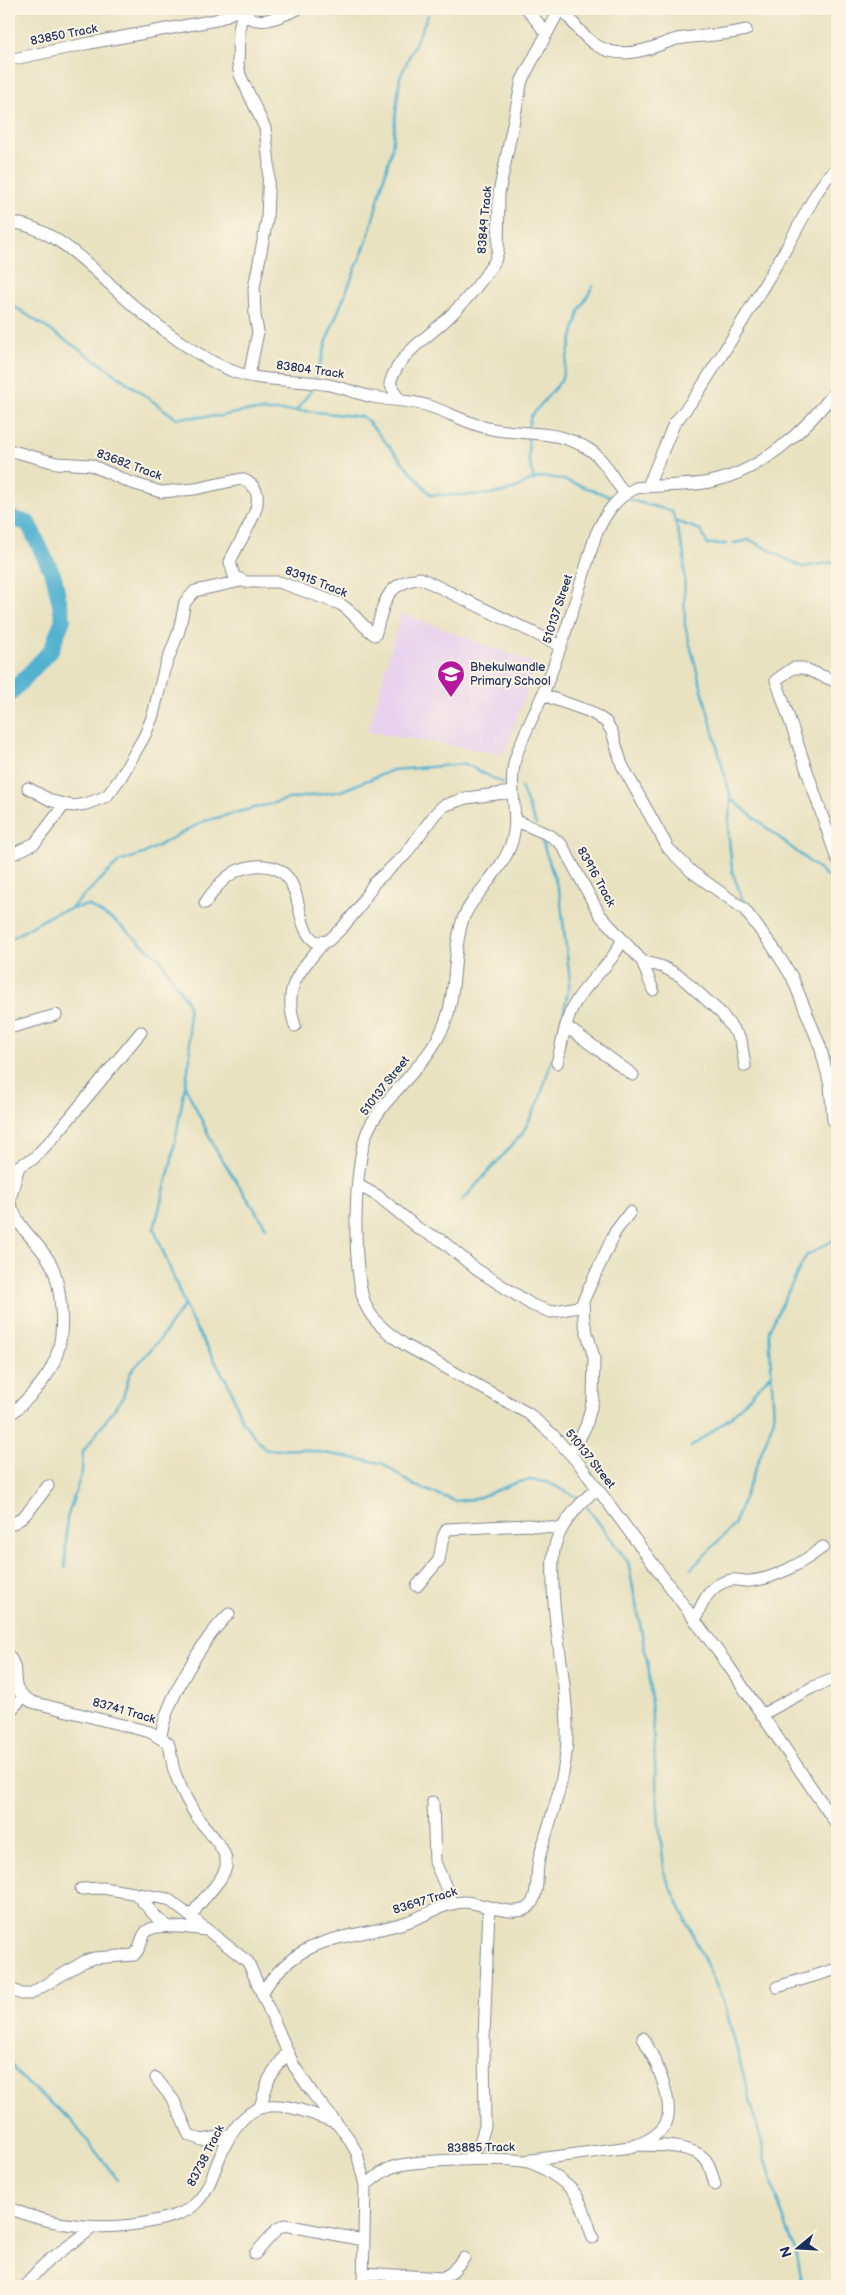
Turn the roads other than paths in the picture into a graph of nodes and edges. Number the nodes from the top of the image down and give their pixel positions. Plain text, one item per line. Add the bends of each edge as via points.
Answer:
1 (298, 9) edge
2 (527, 9) edge
3 (562, 9) edge
4 (241, 10) edge
5 (746, 30) dead end
6 (548, 34) junction
7 (9, 60) edge
8 (837, 168) edge
9 (9, 222) edge
10 (249, 376) junction
11 (390, 383) junction
12 (837, 389) edge
13 (372, 397) junction
14 (402, 401) junction
15 (9, 450) edge
16 (648, 486) junction
17 (625, 493) junction
18 (241, 581) junction
19 (561, 646) junction
20 (837, 682) edge
21 (543, 695) junction
22 (28, 788) dead end
23 (512, 792) junction
24 (65, 804) junction
25 (515, 820) junction
26 (9, 856) edge
27 (837, 859) edge
28 (205, 903) dead end
29 (622, 940) junction
30 (324, 942) junction
31 (642, 961) junction
32 (653, 990) dead end
33 (56, 1015) dead end
34 (295, 1026) dead end
35 (567, 1027) junction
36 (9, 1028) edge
37 (141, 1032) dead end
38 (557, 1063) dead end
39 (745, 1066) dead end
40 (633, 1075) dead end
41 (833, 1120) dead end
42 (358, 1185) junction
43 (9, 1202) edge
44 (630, 1212) dead end
45 (583, 1306) junction
46 (9, 1416) edge
47 (572, 1455) junction
48 (48, 1486) dead end
49 (596, 1488) junction
50 (9, 1525) edge
51 (562, 1529) junction
52 (823, 1547) dead end
53 (417, 1586) dead end
54 (229, 1614) dead end
55 (694, 1620) junction
56 (9, 1656) edge
57 (837, 1678) edge
58 (23, 1697) junction
59 (9, 1712) edge
60 (762, 1715) junction
61 (161, 1737) junction
62 (433, 1802) dead end
63 (837, 1825) edge
64 (81, 1889) dead end
65 (135, 1893) junction
66 (453, 1904) junction
67 (489, 1907) junction
68 (191, 1917) junction
69 (169, 1927) junction
70 (206, 1930) junction
71 (837, 1970) edge
72 (777, 1987) dead end
73 (9, 1988) edge
74 (263, 1991) junction
75 (643, 2038) dead end
76 (288, 2052) junction
77 (156, 2078) dead end
78 (260, 2107) junction
79 (336, 2123) junction
80 (231, 2135) junction
81 (637, 2145) junction
82 (466, 2160) junction
83 (524, 2161) junction
84 (365, 2185) junction
85 (715, 2185) dead end
86 (10, 2210) edge
87 (93, 2228) junction
88 (593, 2238) dead end
89 (363, 2240) junction
90 (255, 2254) dead end
91 (464, 2258) dead end
92 (363, 2273) junction
93 (26, 2286) edge
94 (363, 2286) edge

1 - 4 street via 258,22 249,19
2 - 6 street
3 - 5 street via 574,26 599,48 619,53 633,53 677,39
3 - 6 street, 83849 Track
4 - 7 street, 83850 Track via 216,20
4 - 10 street via 238,64 265,128 269,164 267,220 254,288 258,332
6 - 11 street, 83849 Track via 522,80 499,193 495,261 449,317 408,352 393,372
8 - 16 street via 817,192 788,247 696,396 674,424
9 - 10 street, 83804 Track via 50,236 185,346
10 - 13 street, 83804 Track via 327,384
11 - 13 street
11 - 14 street
12 - 16 street via 799,432 744,470 706,483
13 - 14 street, 83804 Track
14 - 17 street, 83804 Track via 430,406 479,427 546,433 572,440 597,455
15 - 18 street, 83682 Track via 56,463 91,465 161,492 241,479 251,484 258,502 230,562 231,572
16 - 17 street
17 - 19 street, 510137 Street via 605,515 596,534
18 - 19 street, 83915 Track via 279,582 340,604 375,635 389,592 395,586 420,578
18 - 24 street via 203,589 184,602 153,715 121,777 102,798 86,804
19 - 21 street, 510137 Street
20 - 27 street via 803,668 793,668 776,680
21 - 23 street, 510137 Street via 515,760
21 - 41 street via 592,712 606,722 622,765 668,848 692,872 744,909 773,947 792,977 820,1046 830,1085
22 - 24 street
23 - 25 street, 510137 Street
23 - 30 street via 466,798 443,806 405,855 374,883 350,919
24 - 26 street via 35,843
25 - 29 street, 83916 Track via 551,836 562,845 592,904
25 - 42 street, 510137 Street via 509,850 464,916 448,1017 435,1044 368,1130
28 - 30 street via 222,881 243,867 260,866 276,870 295,891 308,935 316,942
29 - 31 street, 83916 Track
29 - 35 street via 610,963 574,1004
30 - 34 street via 291,990 289,1008
31 - 32 street, 83916 Track
31 - 39 street via 680,976 721,1013 741,1040
33 - 36 street
35 - 38 street
35 - 40 street
37 - 43 street via 54,1137 33,1159 18,1166
42 - 45 street via 532,1305 552,1312
42 - 47 street, 510137 Street via 358,1273 363,1297 372,1316 405,1345 529,1414
43 - 46 street via 23,1228 48,1260 58,1282 62,1325 53,1368 35,1392
44 - 45 street via 604,1254
45 - 47 street via 594,1358 593,1400 586,1426
47 - 49 street, 510137 Street
48 - 50 street via 20,1520
49 - 51 street, 83697 Track
49 - 55 street, 510137 Street
51 - 53 street via 528,1526 447,1529 439,1560
51 - 67 street, 83697 Track via 553,1554 553,1573 566,1721 564,1775 538,1859 533,1902 518,1912
52 - 55 street via 777,1574 718,1584 702,1603
54 - 61 street via 215,1627 178,1685 162,1724
55 - 60 street, 510137 Street
56 - 58 street via 14,1666 17,1689
57 - 60 street
58 - 59 street
58 - 61 street, 83741 Track
60 - 63 street, 510137 Street
61 - 68 street, 83741 Track via 170,1747 175,1773 184,1792 226,1860 224,1873
62 - 66 street via 435,1862
64 - 65 street via 103,1888
65 - 68 street via 170,1900
65 - 69 street
66 - 67 street, 83697 Track
66 - 74 street, 83697 Track via 395,1926 346,1934 318,1944 284,1964
67 - 82 street via 484,2039 485,2126 480,2144
68 - 70 street
69 - 70 street
69 - 73 street via 147,1931 134,1955 85,1961 30,1994
70 - 74 street via 246,1960
71 - 72 street
74 - 76 street
75 - 81 street via 654,2056 668,2113 660,2131
76 - 78 street via 269,2079
76 - 79 street via 308,2088
77 - 80 street via 174,2101 188,2135 202,2140
78 - 79 street via 286,2106
78 - 80 street, 83738 Track via 245,2117
79 - 84 street via 357,2153
80 - 87 street, 83738 Track via 204,2194 192,2207 137,2225
81 - 83 street
81 - 85 street via 699,2154 708,2163
82 - 83 street, 83885 Track
82 - 84 street, 83885 Track via 391,2168
83 - 88 street, 83885 Track via 571,2188
84 - 89 street
86 - 87 street, 83738 Track
87 - 93 street via 41,2265
89 - 90 street via 285,2225 277,2229
89 - 92 street
91 - 92 street via 452,2273 442,2278
92 - 94 street

